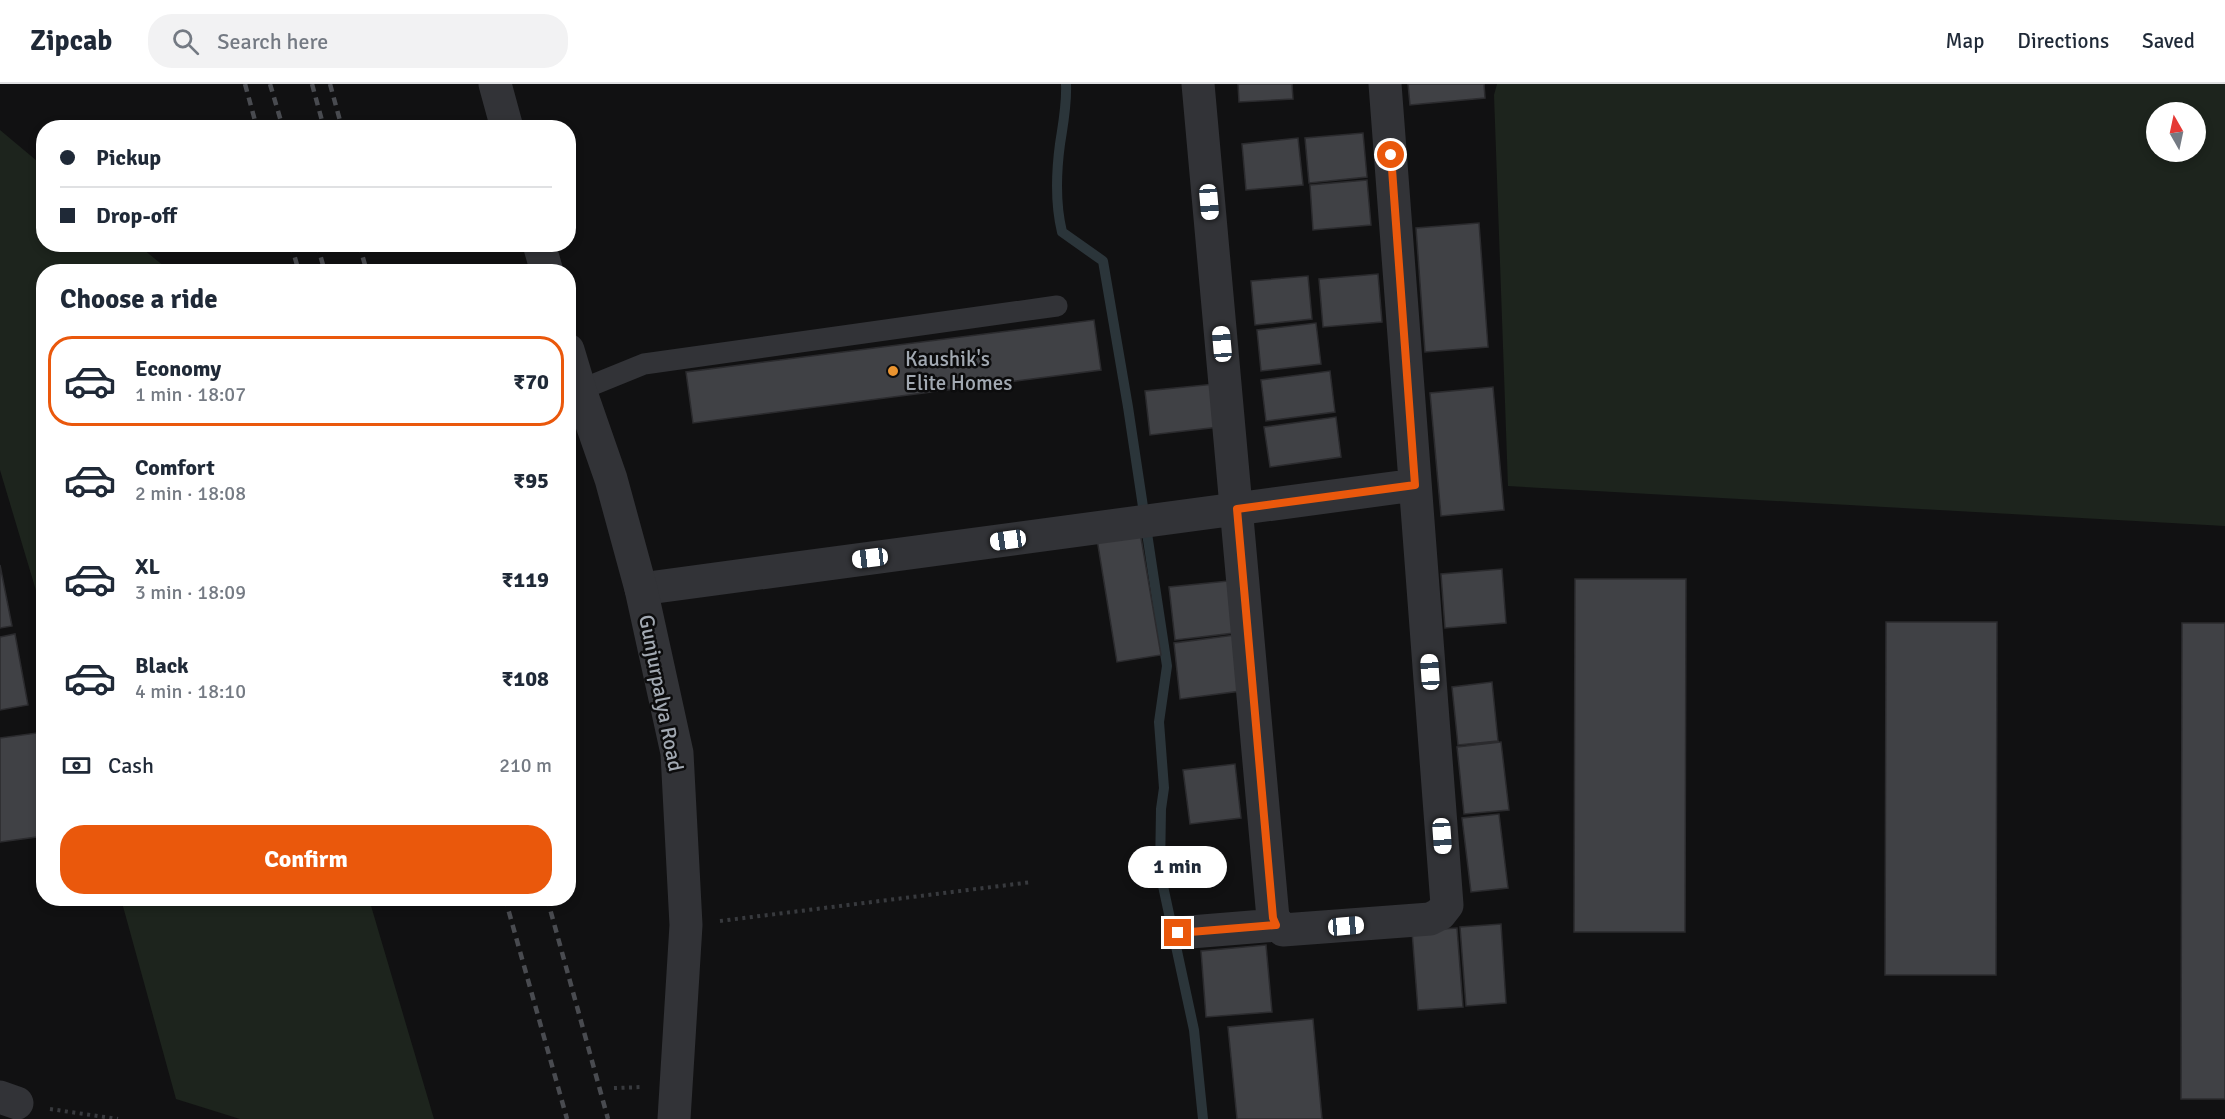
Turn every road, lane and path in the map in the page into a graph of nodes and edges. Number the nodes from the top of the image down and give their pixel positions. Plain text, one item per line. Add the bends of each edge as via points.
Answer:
1 (495, 84) edge
2 (1198, 84) edge
3 (1385, 84) edge
4 (505, 120) edge
5 (1057, 306) dead end
6 (576, 377) edge
7 (580, 390) junction
8 (1415, 485) junction
9 (1237, 509) junction
10 (641, 589) junction
11 (1032, 882) dead end
12 (686, 925) junction
13 (1276, 925) junction
14 (1178, 933) dead end
15 (650, 1086) dead end
16 (614, 1088) dead end
17 (8, 1100) edge
18 (118, 1119) edge
19 (674, 1119) edge

1 - 4 street
2 - 9 street
3 - 8 street
5 - 7 lane via 644,364
6 - 7 street, Gunjurpalya Road
7 - 10 street, Gunjurpalya Road via 611,479
8 - 9 street
8 - 13 street via 1447,905 1430,919 1284,930
9 - 10 street
9 - 13 street
10 - 12 street, Gunjurpalya Road via 677,753
11 - 12 path
12 - 19 street, Gunjurpalya Road
13 - 14 street
15 - 16 path
17 - 18 path

